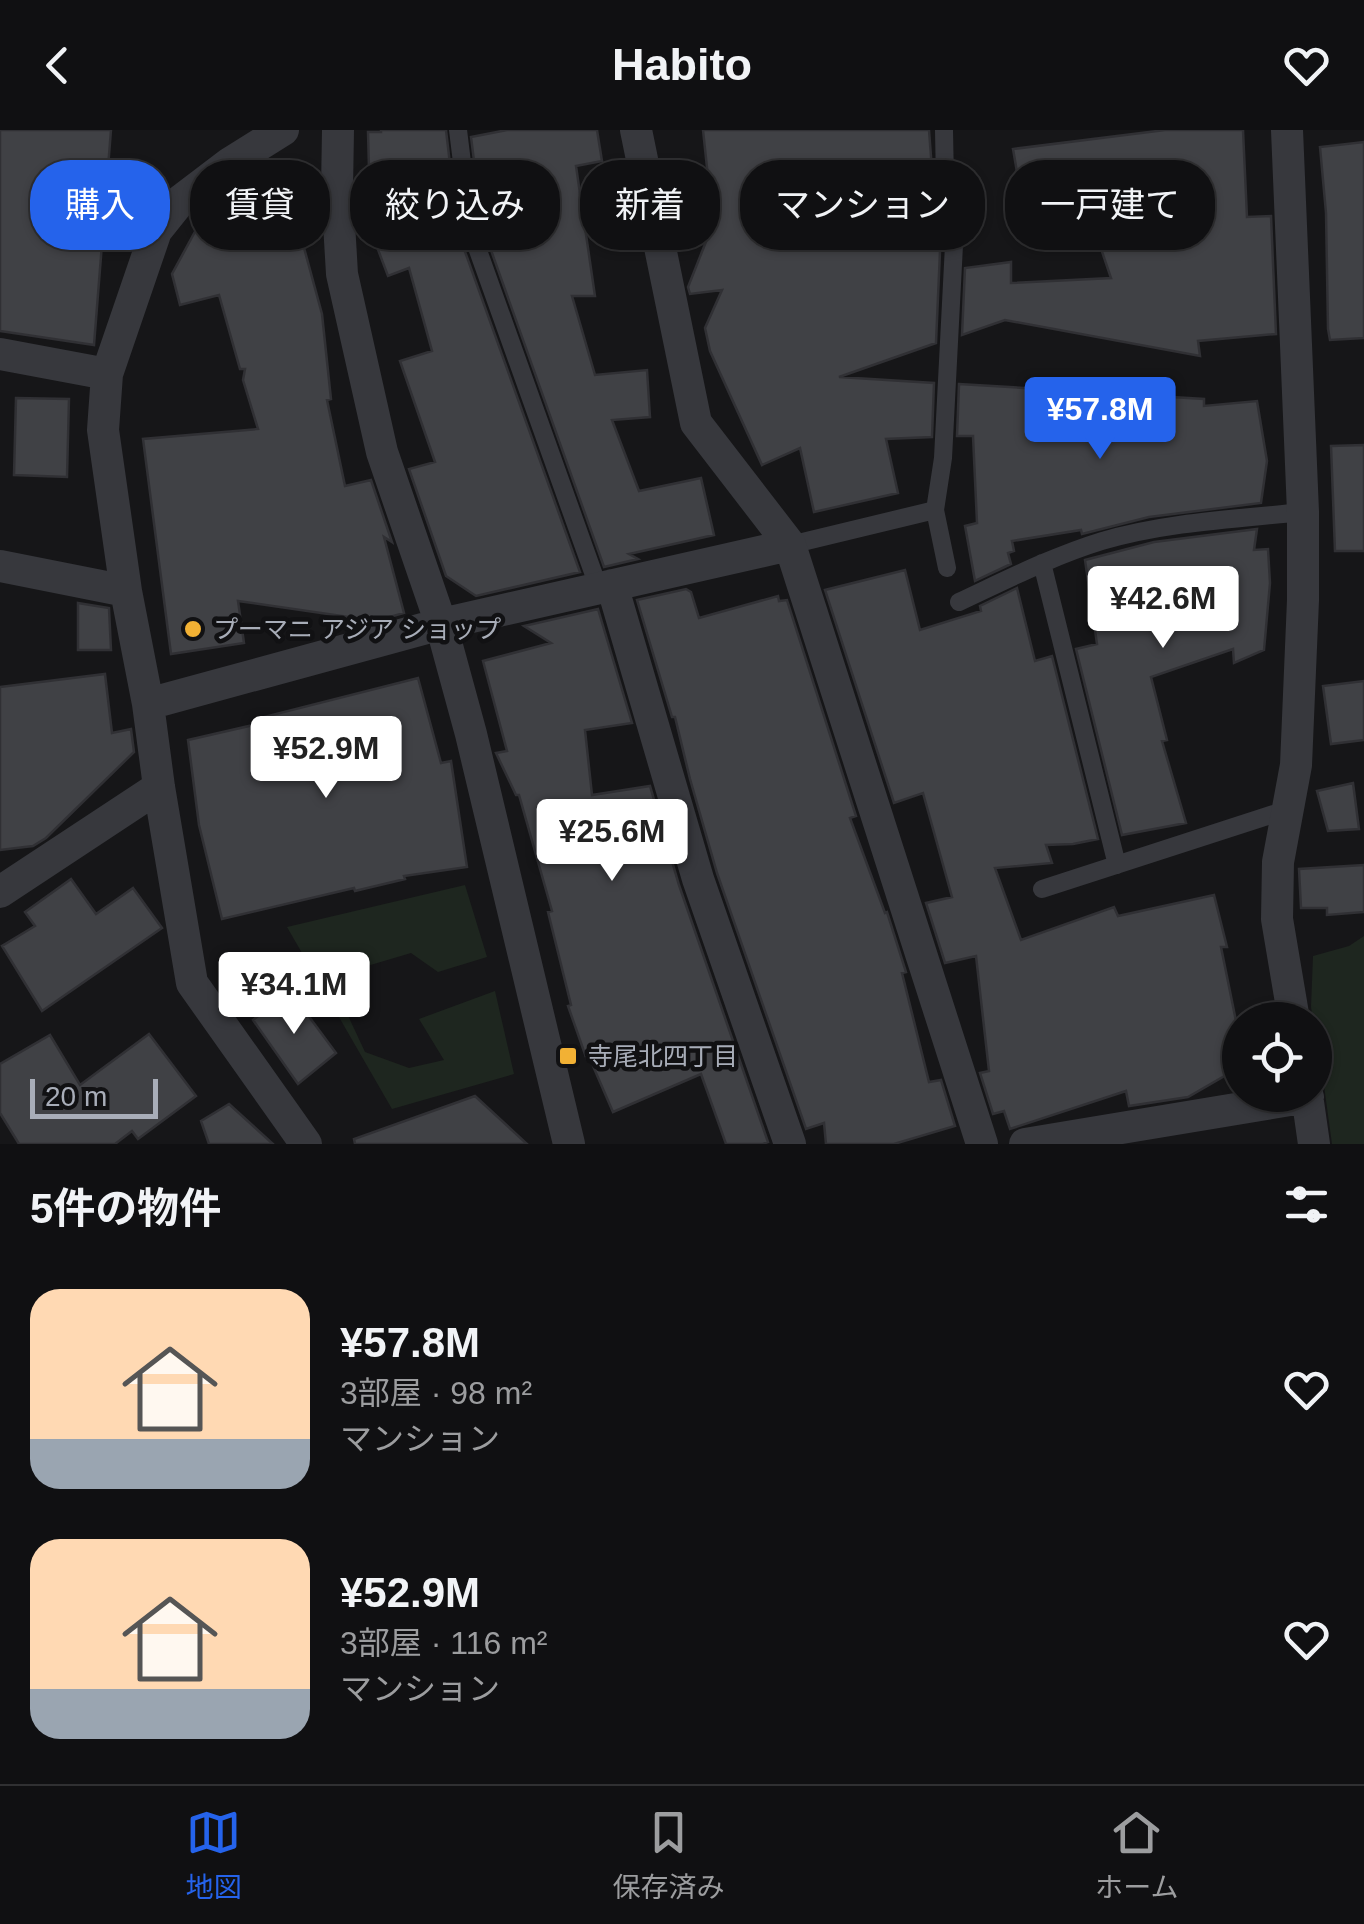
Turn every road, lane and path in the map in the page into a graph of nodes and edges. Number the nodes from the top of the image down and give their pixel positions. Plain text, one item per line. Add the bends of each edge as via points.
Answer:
1 (283, 130) edge
2 (338, 130) edge
3 (458, 130) edge
4 (636, 130) edge
5 (944, 130) edge
6 (1288, 130) edge
7 (0, 354) edge
8 (107, 374) junction
9 (935, 510) junction
10 (1302, 512) junction
11 (790, 545) junction
12 (1042, 563) junction
13 (0, 566) edge
14 (948, 568) dead end
15 (605, 587) junction
16 (126, 591) junction
17 (959, 602) dead end
18 (441, 624) junction
19 (148, 704) junction
20 (158, 788) junction
21 (1286, 810) junction
22 (1116, 865) junction
23 (1042, 890) dead end
24 (0, 892) edge
25 (1291, 1002) edge
26 (1222, 1111) edge
27 (1310, 1112) edge
28 (294, 1139) edge
29 (569, 1144) edge
30 (790, 1144) edge
31 (982, 1144) edge
32 (1025, 1144) edge
33 (1314, 1144) edge

1 - 8 street via 180,201 156,232
2 - 18 street via 342,274 382,452
3 - 15 lane via 470,228
4 - 11 street via 696,423
5 - 9 lane via 954,245
6 - 10 street
7 - 8 street
8 - 16 street via 103,430
9 - 11 lane
9 - 14 lane
10 - 12 lane via 1162,527
10 - 21 street via 1298,739
11 - 15 street
11 - 31 street
12 - 17 lane
12 - 22 lane
13 - 16 street
15 - 18 street
15 - 30 street
16 - 19 street
18 - 19 street
18 - 29 street
19 - 20 street
20 - 24 street
20 - 28 street via 192,983
21 - 22 lane
21 - 25 street via 1276,919
22 - 23 lane
26 - 32 street
27 - 33 street

